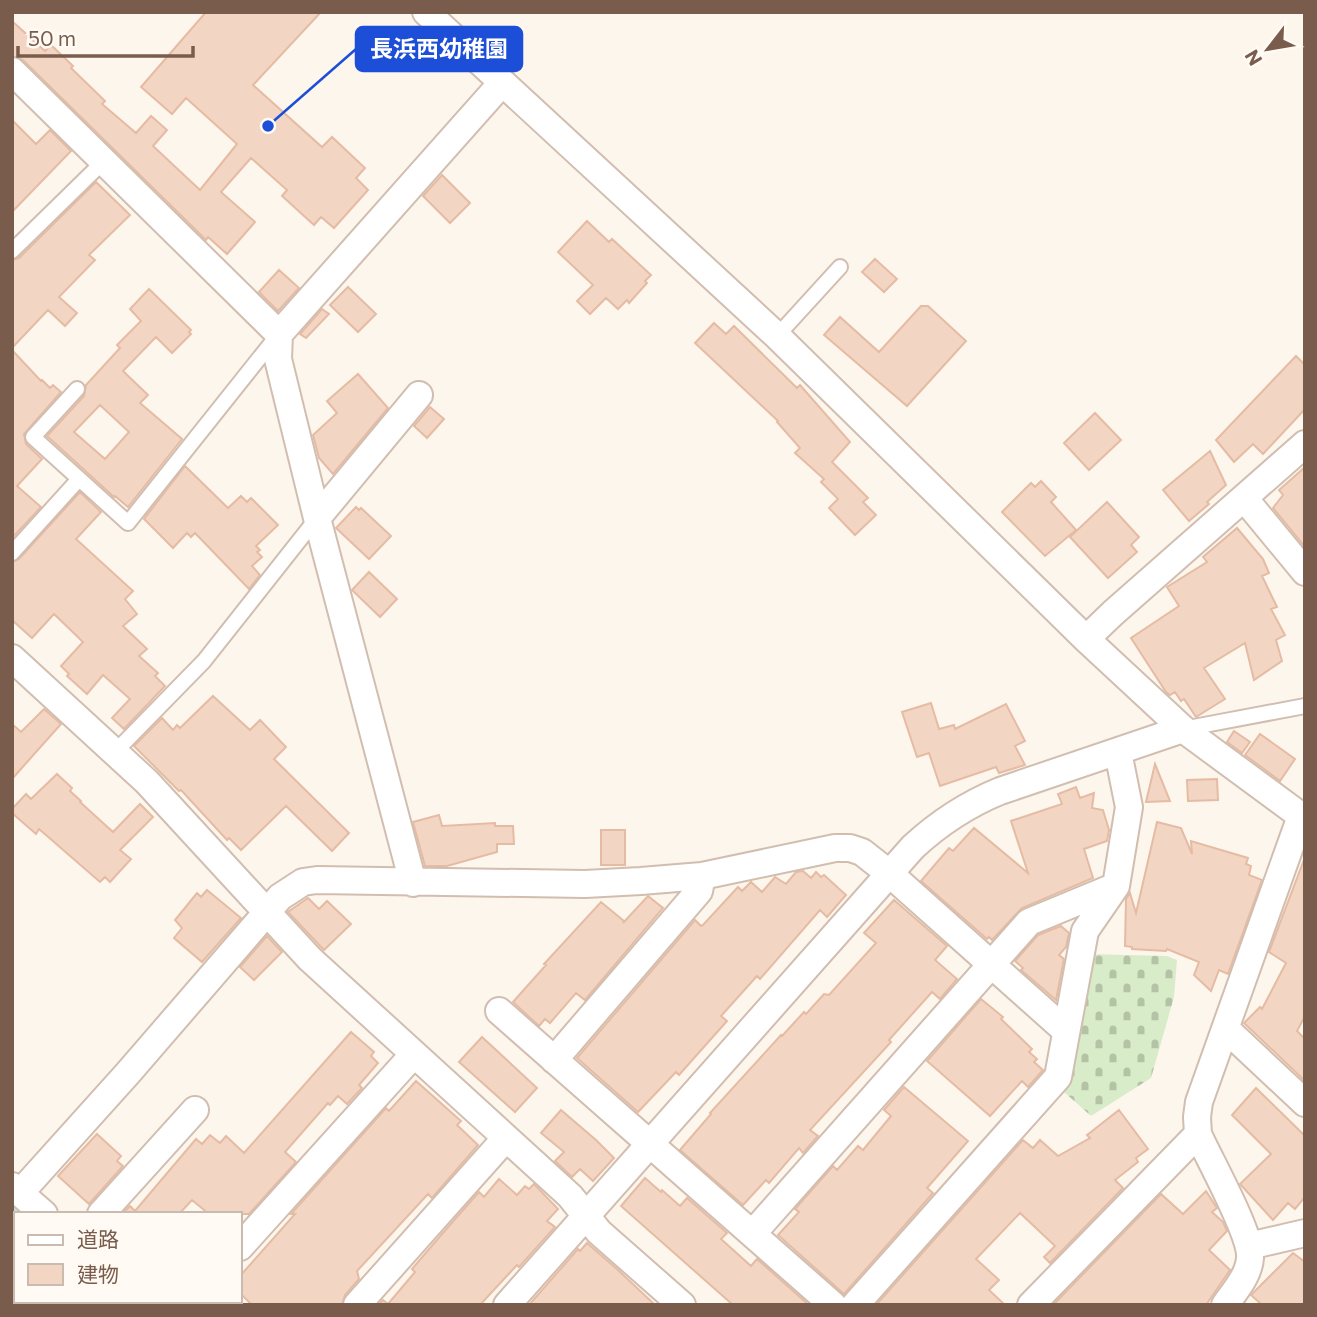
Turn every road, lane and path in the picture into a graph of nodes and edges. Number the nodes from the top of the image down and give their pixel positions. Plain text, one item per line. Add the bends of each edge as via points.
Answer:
1 (426, 12) edge
2 (12, 71) edge
3 (502, 83) junction
4 (104, 161) junction
5 (12, 251) edge
6 (840, 267) dead end
7 (279, 334) junction
8 (777, 336) junction
9 (77, 388) dead end
10 (419, 395) dead end
11 (1305, 444) edge
12 (79, 479) junction
13 (1244, 498) junction
14 (317, 518) junction
15 (12, 553) edge
16 (1305, 572) edge
17 (1086, 639) junction
18 (12, 658) edge
19 (1305, 706) edge
20 (1183, 729) junction
21 (115, 752) junction
22 (1118, 752) junction
23 (1303, 817) edge
24 (890, 874) junction
25 (702, 876) junction
26 (413, 883) junction
27 (1116, 886) junction
28 (266, 912) junction
29 (992, 964) junction
30 (499, 1011) dead end
31 (1226, 1029) junction
32 (1065, 1030) junction
33 (414, 1054) junction
34 (554, 1060) junction
35 (1305, 1103) edge
36 (195, 1110) dead end
37 (1198, 1134) junction
38 (506, 1138) junction
39 (650, 1143) junction
40 (16, 1189) edge
41 (42, 1212) edge
42 (103, 1212) edge
43 (585, 1215) junction
44 (752, 1233) junction
45 (1305, 1233) edge
46 (242, 1245) edge
47 (1249, 1246) junction
48 (1232, 1302) edge
49 (676, 1303) edge
50 (357, 1305) edge
51 (507, 1305) edge
52 (833, 1305) edge
53 (855, 1305) edge
54 (1031, 1305) edge

1 - 3 street
2 - 4 street
3 - 7 street
3 - 8 street
4 - 5 lane
4 - 7 street
6 - 8 lane
7 - 12 lane via 128,523
7 - 14 street via 278,359
8 - 17 street
9 - 12 lane via 33,437
10 - 14 street
11 - 13 street
12 - 15 lane
13 - 16 street
13 - 17 street
14 - 21 lane via 204,661
14 - 26 street
17 - 20 street
18 - 21 street
19 - 20 lane
20 - 22 street
20 - 23 street
21 - 28 street
22 - 24 street via 970,803 935,826
22 - 27 street via 1129,807
23 - 31 street
24 - 25 street via 862,852 835,848
24 - 29 street
24 - 39 street
25 - 26 street via 585,884
25 - 34 street via 699,891
26 - 28 street via 303,882
27 - 29 street via 1029,922
27 - 32 street via 1085,931
28 - 33 street
28 - 40 street via 128,1073
29 - 32 street
29 - 44 street
30 - 34 street
31 - 35 street
31 - 37 street via 1199,1102
32 - 53 street via 1058,1077
33 - 38 street
33 - 46 street
34 - 39 street
36 - 42 street
37 - 47 street
37 - 54 street
38 - 43 street
38 - 50 street
39 - 43 street
39 - 44 street
40 - 41 street
43 - 49 street
43 - 51 street
44 - 52 street
45 - 47 street
47 - 48 street via 1248,1267

